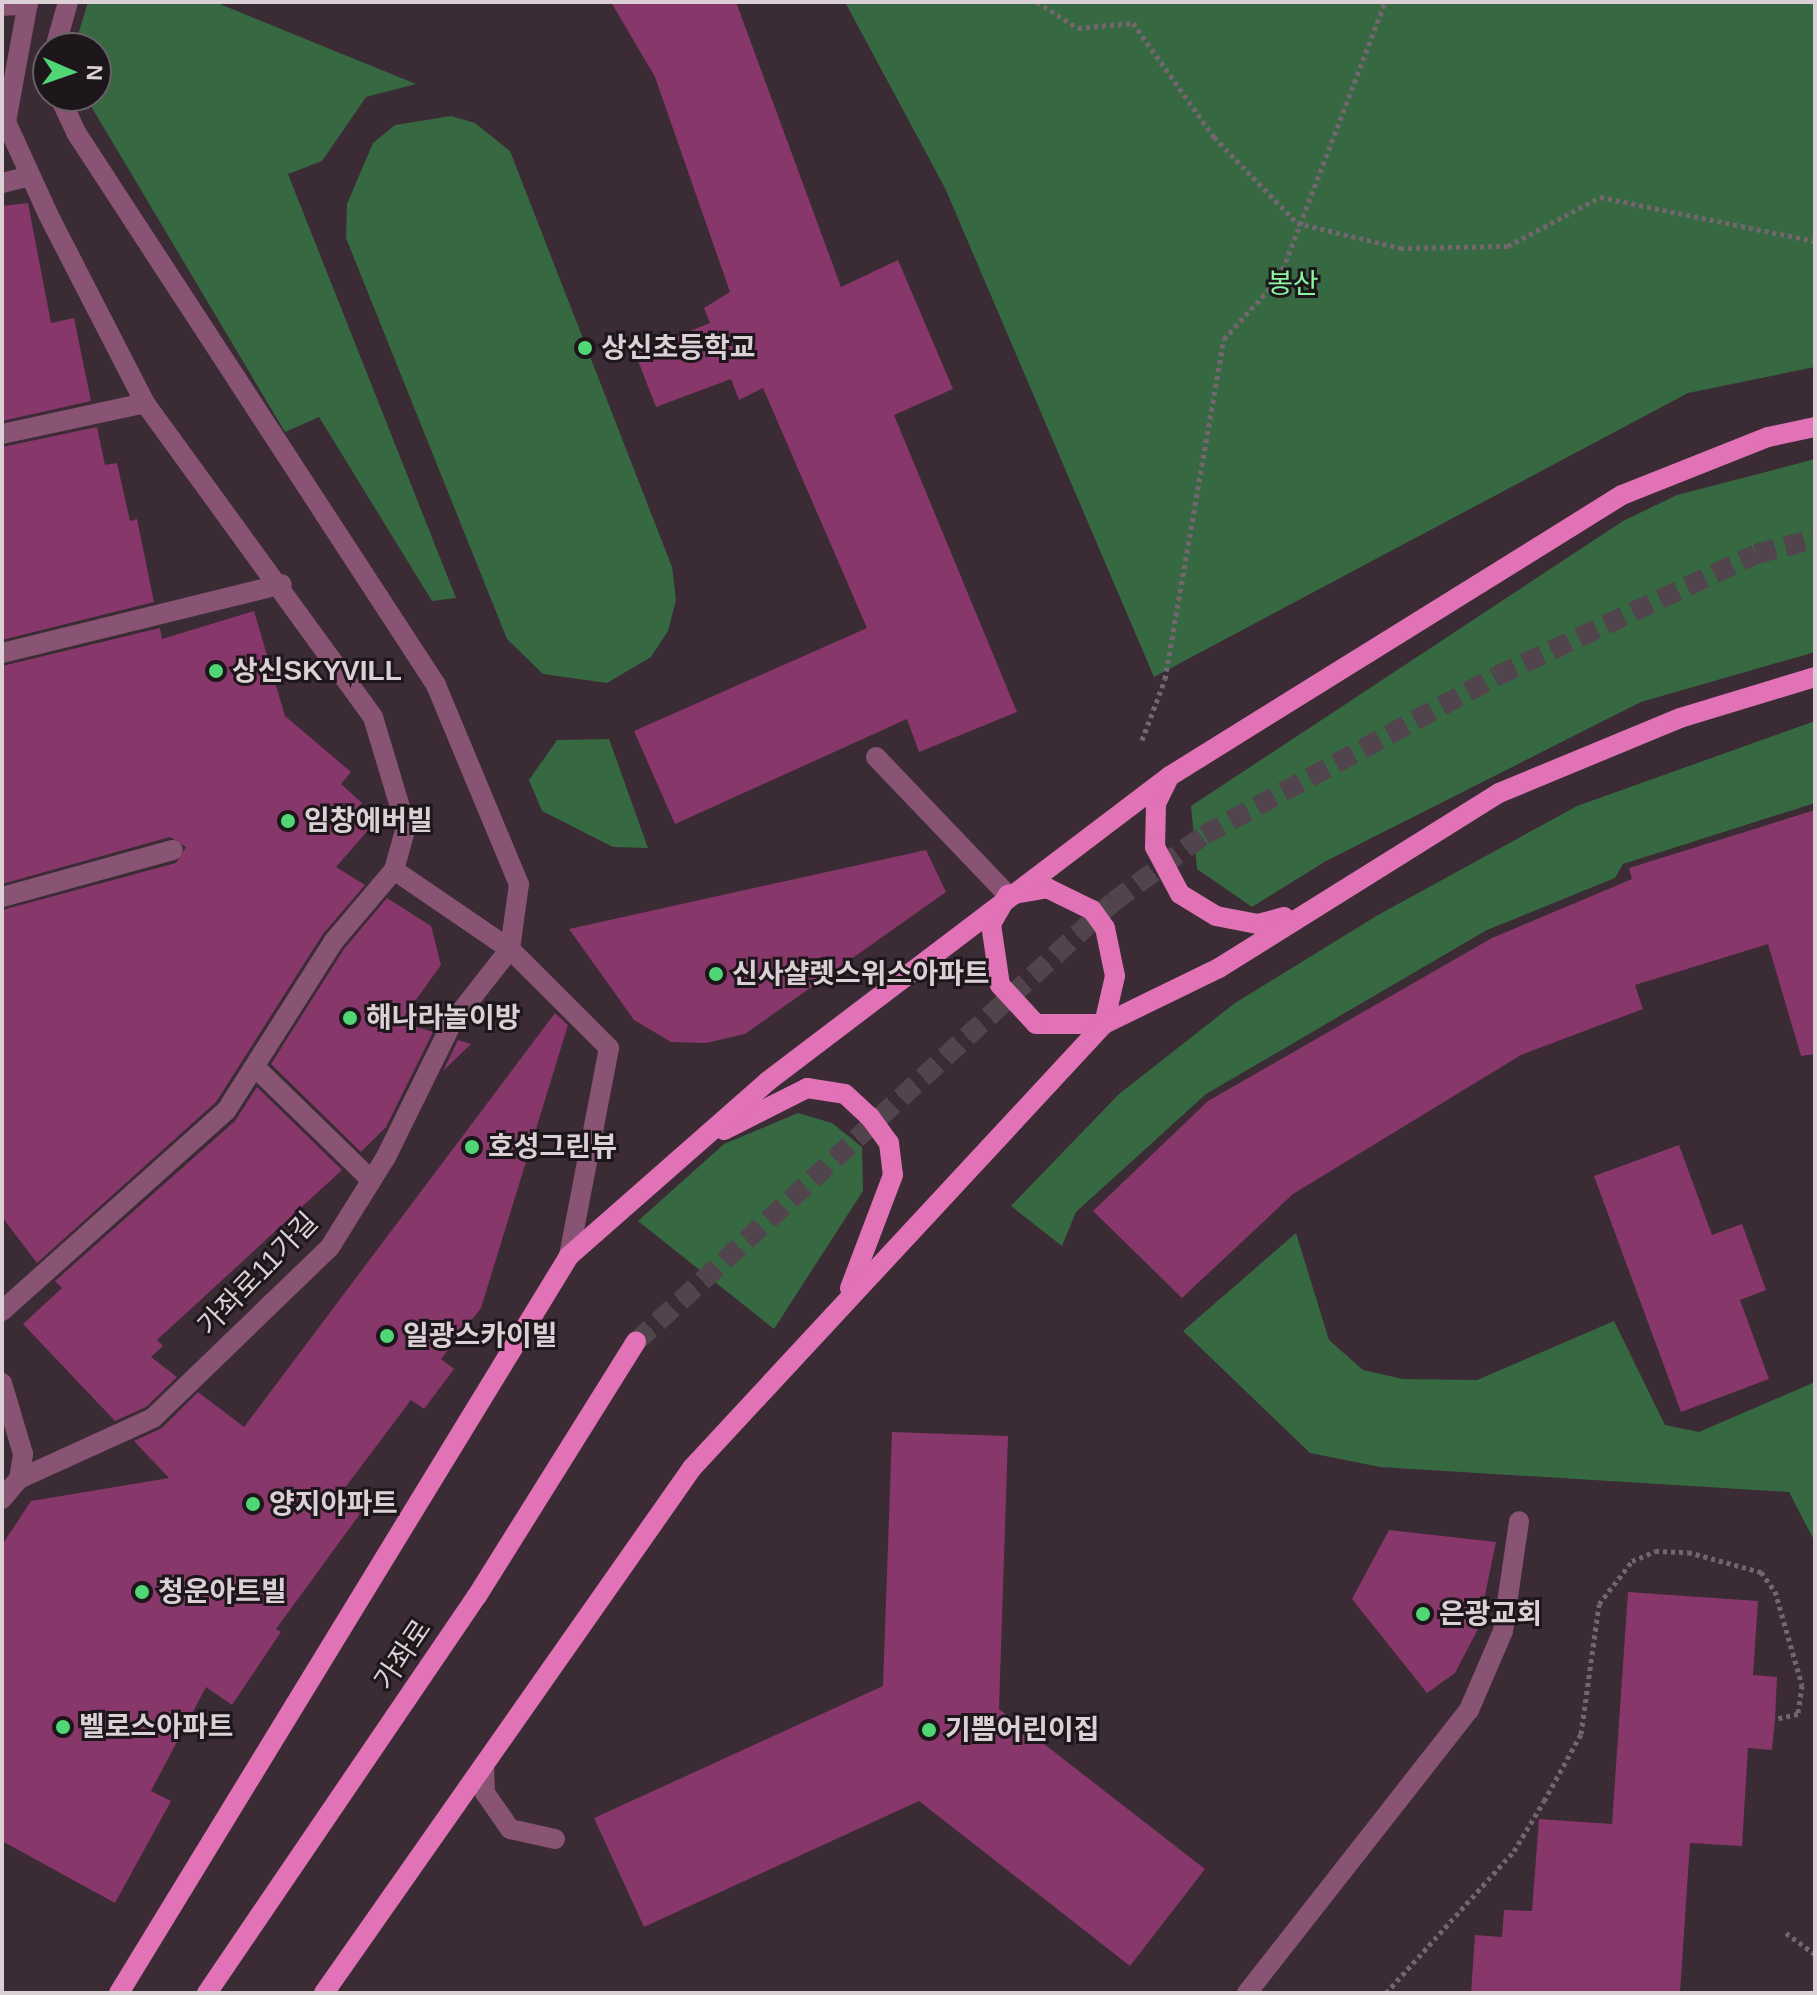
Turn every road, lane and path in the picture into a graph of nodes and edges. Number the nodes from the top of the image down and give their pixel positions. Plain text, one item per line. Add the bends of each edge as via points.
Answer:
1 (68, 2) edge
2 (1037, 2) edge
3 (1385, 2) edge
4 (28, 3) edge
5 (2, 6) edge
6 (60, 32) edge
7 (67, 112) edge
8 (30, 176) junction
9 (2, 183) edge
10 (1297, 223) junction
11 (1815, 241) edge
12 (145, 403) junction
13 (1815, 427) edge
14 (2, 434) edge
15 (282, 584) junction
16 (2, 653) edge
17 (1815, 677) edge
18 (1137, 752) dead end
19 (876, 757) dead end
20 (1170, 776) junction
21 (173, 850) dead end
22 (394, 870) junction
23 (1008, 895) junction
24 (2, 897) edge
25 (1303, 911) junction
26 (510, 949) junction
27 (1104, 1024) junction
28 (258, 1070) junction
29 (687, 1151) junction
30 (371, 1180) junction
31 (569, 1256) junction
32 (2, 1311) edge
33 (827, 1326) junction
34 (636, 1342) tunnel mouth
35 (2, 1383) edge
36 (19, 1479) junction
37 (2, 1499) edge
38 (1519, 1521) dead end
39 (1775, 1719) dead end
40 (484, 1765) junction
41 (555, 1839) dead end
42 (1786, 1933) dead end
43 (1815, 1954) edge
44 (119, 1993) edge
45 (207, 1993) edge
46 (324, 1993) edge
47 (1247, 1993) edge
48 (1386, 1993) edge

1 - 6 street
2 - 10 path via 1078,28 1133,23 1214,137
3 - 10 path
4 - 5 street
4 - 8 street via 6,122
7 - 26 street via 436,685 519,884
8 - 9 street
8 - 12 street
10 - 11 path via 1400,248 1508,246 1600,197
10 - 18 path via 1280,277 1224,339 1165,679
12 - 14 street
12 - 15 street
13 - 20 main road via 1768,437 1622,495
15 - 16 street
15 - 22 street via 373,717 406,827
17 - 25 main road via 1680,718 1499,793
19 - 23 street
20 - 23 main road
20 - 25 main road via 1156,804 1155,847 1180,894 1216,916 1258,924
21 - 24 street
22 - 26 street
22 - 28 street via 334,941
23 - 27 main road via 1047,888 1092,910 1114,952 1114,1000
23 - 27 main road via 991,924 1000,985 1036,1024
23 - 29 main road
25 - 27 main road via 1219,968
26 - 30 street, 가좌로11가길 via 452,1023
26 - 31 street via 609,1048
27 - 33 main road
28 - 30 street
28 - 32 street via 226,1111
29 - 31 main road
29 - 33 main road via 807,1088 845,1094 870,1117 889,1143 893,1175 865,1262
30 - 36 street, 가좌로11가길 via 330,1247 153,1418
31 - 44 main road
33 - 40 main road via 692,1468
34 - 45 main road, 가좌로 via 477,1596
35 - 36 street via 23,1454
36 - 37 street, 가좌로11가길
38 - 47 street via 1503,1631 1469,1710
39 - 48 path via 1798,1714 1802,1685 1775,1591 1761,1572 1688,1552 1655,1551 1632,1561 1599,1604 1581,1734 1544,1801 1514,1851
40 - 41 street via 485,1793 510,1829
40 - 46 main road
42 - 43 path

